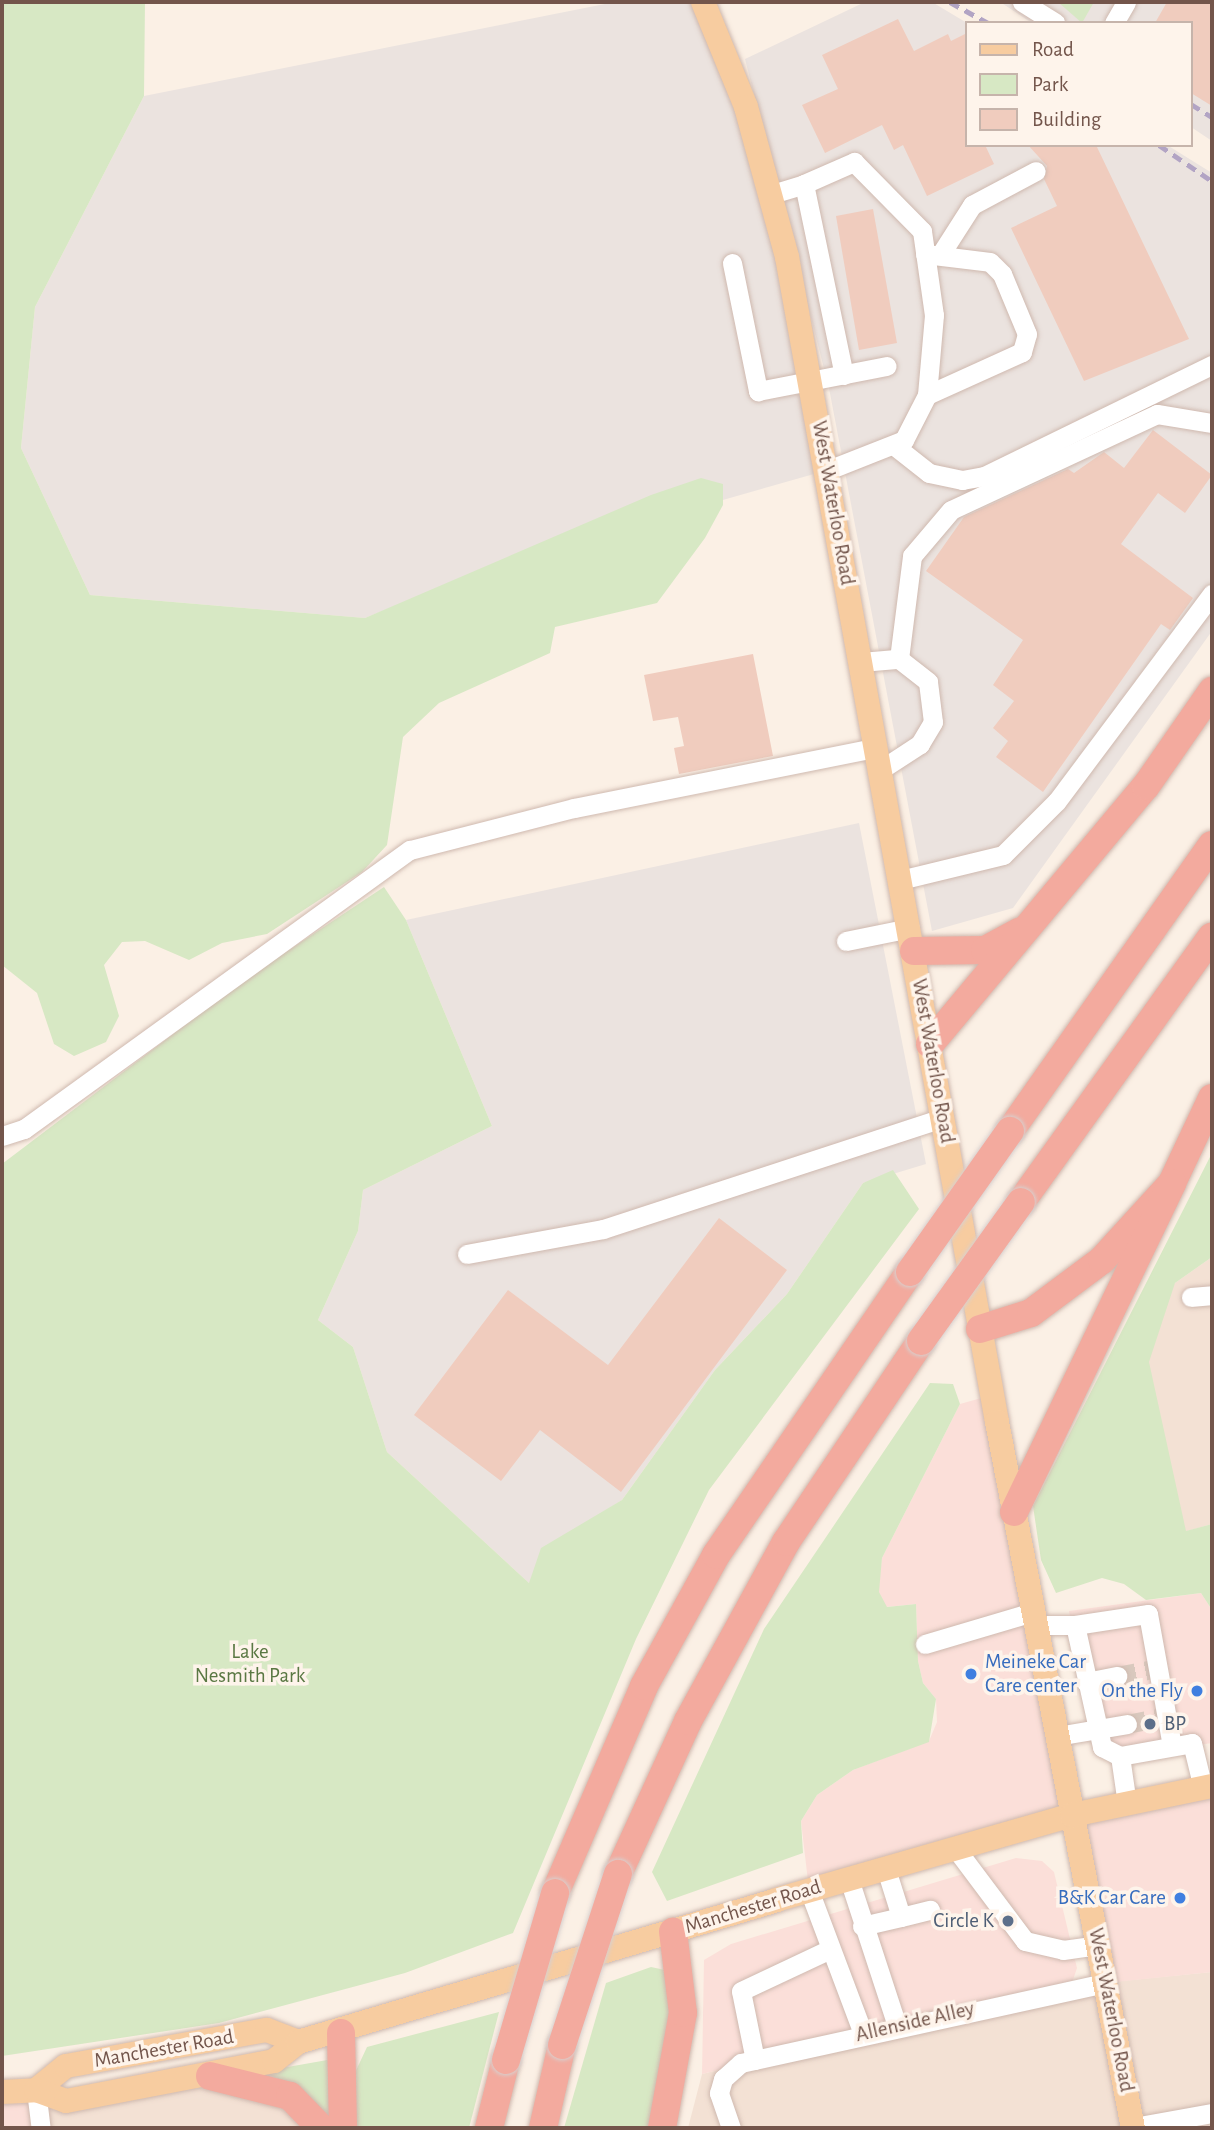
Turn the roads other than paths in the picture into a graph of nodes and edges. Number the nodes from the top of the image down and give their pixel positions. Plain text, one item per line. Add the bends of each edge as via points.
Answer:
1 (703, 2) edge
2 (1022, 2) edge
3 (1126, 2) edge
4 (1052, 21) edge
5 (1115, 21) edge
6 (1036, 171) dead end
7 (804, 184) junction
8 (772, 194) junction
9 (934, 253) junction
10 (732, 263) dead end
11 (823, 278) junction
12 (792, 285) junction
13 (1212, 365) edge
14 (887, 366) dead end
15 (844, 374) junction
16 (811, 381) junction
17 (927, 395) junction
18 (1212, 423) edge
19 (895, 447) junction
20 (828, 470) junction
21 (1212, 594) edge
22 (899, 659) junction
23 (861, 662) junction
24 (1212, 691) edge
25 (876, 760) junction
26 (1212, 845) edge
27 (900, 880) junction
28 (1044, 911) junction
29 (1212, 936) edge
30 (912, 939) junction
31 (846, 942) dead end
32 (930, 1044) junction
33 (1212, 1098) edge
34 (943, 1118) junction
35 (2, 1136) edge
36 (1172, 1182) junction
37 (467, 1254) dead end
38 (1212, 1295) edge
39 (1191, 1297) dead end
40 (980, 1329) junction
41 (1014, 1512) junction
42 (1034, 1619) junction
43 (1075, 1625) junction
44 (925, 1644) dead end
45 (1117, 1676) tunnel mouth
46 (1086, 1682) junction
47 (1127, 1724) tunnel mouth
48 (1096, 1731) junction
49 (1057, 1736) junction
50 (1172, 1746) junction
51 (1120, 1756) junction
52 (1208, 1787) edge
53 (1127, 1804) junction
54 (1072, 1815) junction
55 (956, 1849) junction
56 (886, 1869) junction
57 (849, 1879) junction
58 (809, 1890) junction
59 (930, 1910) dead end
60 (901, 1917) junction
61 (862, 1926) junction
62 (673, 1931) junction
63 (1098, 1945) junction
64 (828, 1950) junction
65 (1106, 1983) junction
66 (897, 2026) junction
67 (341, 2032) junction
68 (863, 2034) junction
69 (298, 2042) junction
70 (755, 2060) junction
71 (210, 2076) junction
72 (36, 2090) junction
73 (2, 2092) edge
74 (1212, 2113) edge
75 (41, 2128) edge
76 (320, 2128) edge
77 (343, 2128) edge
78 (489, 2128) edge
79 (543, 2128) edge
80 (662, 2128) edge
81 (731, 2128) edge
82 (1132, 2128) edge

1 - 8 main road, West Waterloo Road via 746,107
2 - 4 street
3 - 5 street
6 - 9 street via 972,205
7 - 8 street
7 - 9 street via 854,162 922,231
7 - 11 street
8 - 12 main road, West Waterloo Road
9 - 17 street
9 - 17 street via 996,268 1027,334 1022,352
10 - 16 street via 753,388
11 - 12 street
11 - 15 street
12 - 16 main road, West Waterloo Road
13 - 19 street via 984,476 962,480 929,472
14 - 15 street
15 - 16 street
16 - 20 main road, West Waterloo Road
17 - 19 street
18 - 22 street via 1157,414 951,510 912,556
19 - 20 street
20 - 23 main road, West Waterloo Road
21 - 27 street via 1044,812 1003,855 948,873
22 - 23 street
22 - 25 street via 928,682 933,722 920,744
23 - 25 main road, West Waterloo Road
24 - 28 highway
25 - 27 main road, West Waterloo Road
25 - 35 street via 574,808 410,850 24,1129
26 - 78 highway, bridge via 716,1555 644,1686 555,1894
27 - 30 main road, West Waterloo Road
28 - 30 highway via 985,950
28 - 32 highway
29 - 79 highway, bridge via 921,1340 786,1542 682,1733 618,1874 562,2046
30 - 31 street
30 - 32 main road, West Waterloo Road
32 - 34 main road, West Waterloo Road
33 - 36 highway
34 - 37 street via 603,1229
34 - 40 main road, West Waterloo Road
36 - 40 highway via 1102,1260 1055,1299
36 - 41 highway
38 - 39 street
40 - 41 main road, West Waterloo Road
41 - 42 main road, West Waterloo Road
42 - 43 street
42 - 44 street
42 - 49 main road, West Waterloo Road
43 - 46 street
43 - 50 street via 1148,1614 1162,1717
45 - 46 street
46 - 48 street
47 - 48 street
48 - 49 street
48 - 51 street via 1102,1748
49 - 54 main road, West Waterloo Road
50 - 51 street
50 - 52 street via 1192,1743
51 - 53 street
52 - 53 main road, Manchester Road
53 - 54 main road, Manchester Road
54 - 55 main road, Manchester Road
54 - 63 main road, West Waterloo Road
55 - 56 main road, Manchester Road
55 - 63 street via 1025,1941 1063,1950
56 - 57 main road, Manchester Road
56 - 60 street
57 - 58 main road, Manchester Road
57 - 61 street
58 - 62 main road, Manchester Road
58 - 64 street
59 - 60 street
60 - 61 street
61 - 66 street
62 - 67 main road, Manchester Road
62 - 80 highway via 683,2012
63 - 65 main road, West Waterloo Road
64 - 68 street
64 - 70 street via 741,1991
65 - 66 street, Allenside Alley
65 - 82 main road, West Waterloo Road
66 - 68 street, Allenside Alley
67 - 69 main road, Manchester Road
67 - 77 highway
68 - 70 street, Allenside Alley
69 - 71 main road, Manchester Road via 274,2061
69 - 72 main road, Manchester Road via 267,2030 66,2066
70 - 81 street, Allenside Alley via 728,2072 719,2094
71 - 72 main road, Manchester Road via 66,2101
71 - 76 highway via 290,2096
72 - 73 main road, Manchester Road
72 - 75 street
74 - 82 street

